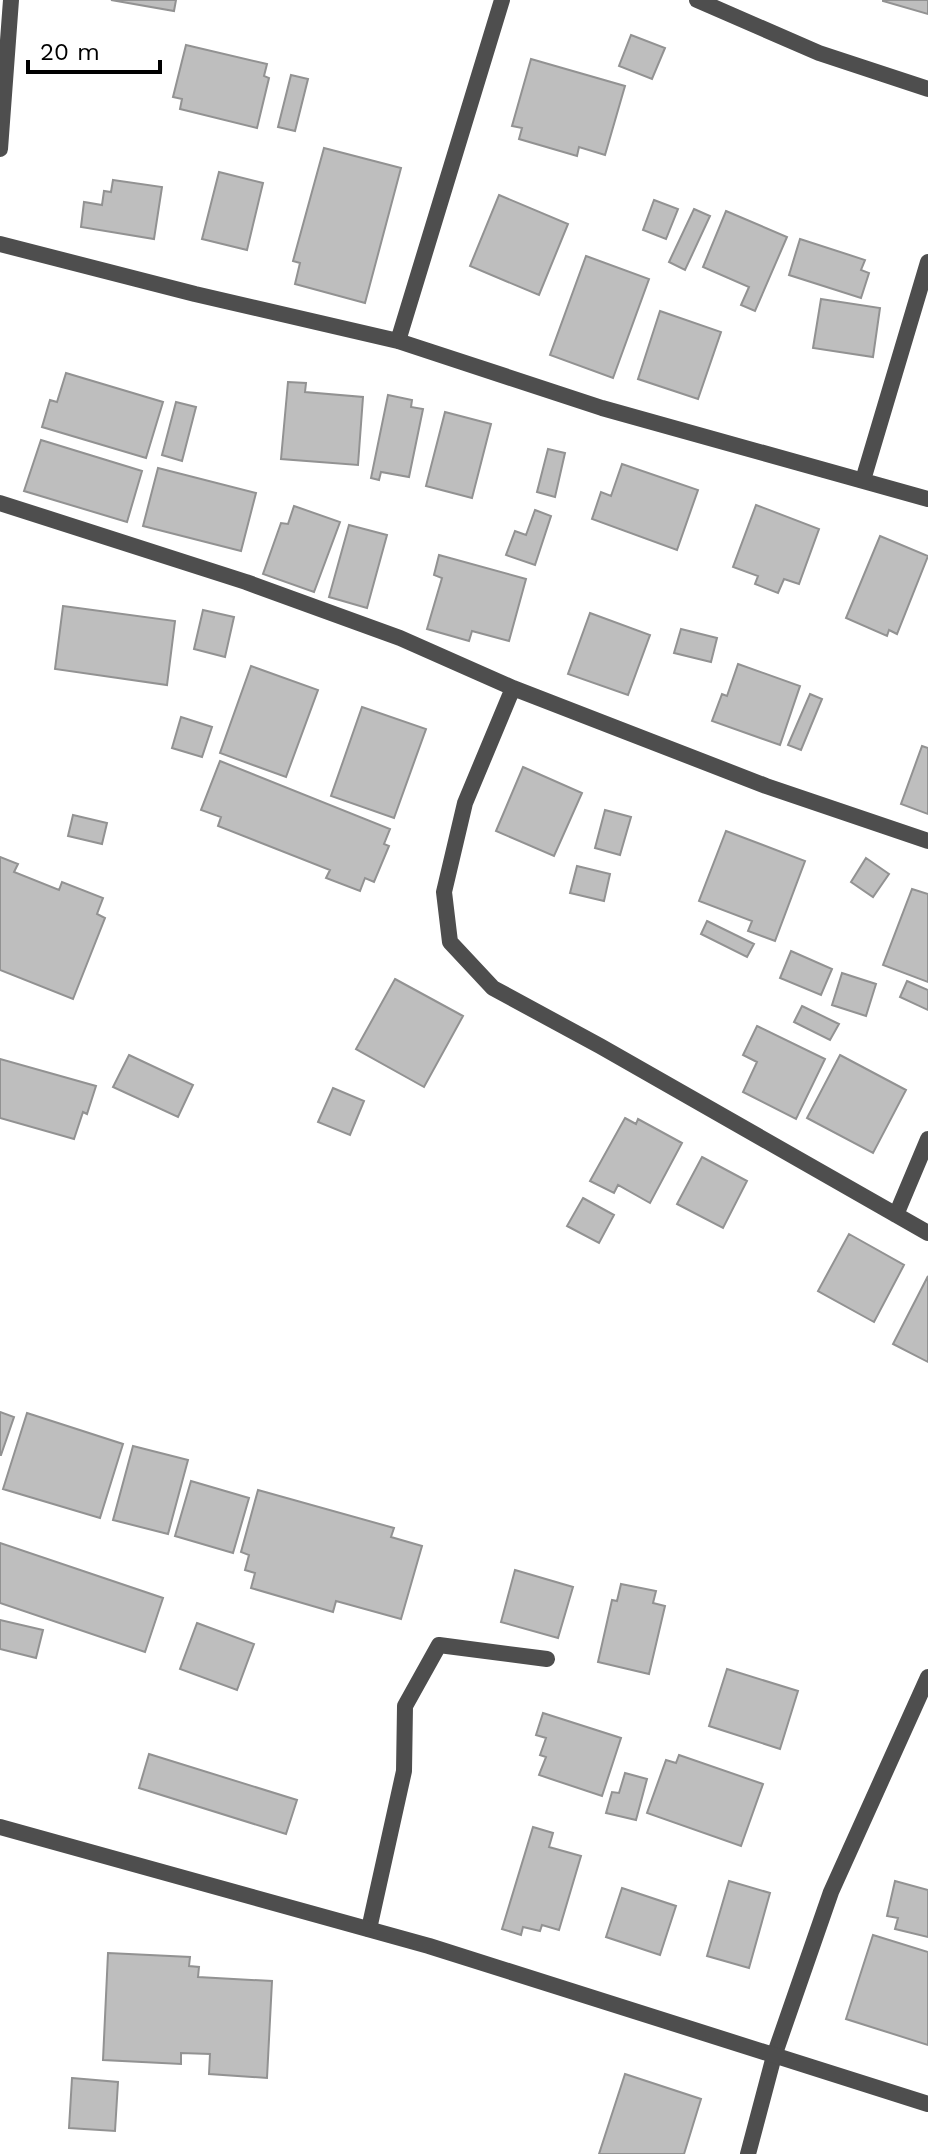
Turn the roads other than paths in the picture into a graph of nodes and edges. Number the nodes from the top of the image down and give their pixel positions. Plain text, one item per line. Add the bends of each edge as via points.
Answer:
1 (11, 0) edge
2 (502, 0) edge
3 (697, 0) edge
4 (928, 89) edge
5 (0, 149) edge
6 (0, 244) edge
7 (928, 262) edge
8 (398, 341) junction
9 (863, 480) junction
10 (928, 499) edge
11 (0, 503) edge
12 (513, 688) junction
13 (928, 841) edge
14 (928, 1139) edge
15 (896, 1215) junction
16 (928, 1233) edge
17 (547, 1659) dead end
18 (928, 1677) edge
19 (0, 1827) edge
20 (369, 1929) junction
21 (774, 2056) junction
22 (928, 2104) edge
23 (748, 2154) edge

1 - 5 street
2 - 8 street
3 - 4 street via 819,53
6 - 8 street
7 - 9 street
8 - 9 street via 602,408
9 - 10 street
11 - 12 street via 260,587 400,638
12 - 13 street via 766,786
12 - 15 street via 465,803 444,892 450,942 493,988
14 - 15 street
15 - 16 street
17 - 20 street via 439,1645 405,1706 404,1771
18 - 21 street via 831,1892
19 - 20 street
20 - 21 street
21 - 22 street
21 - 23 street

